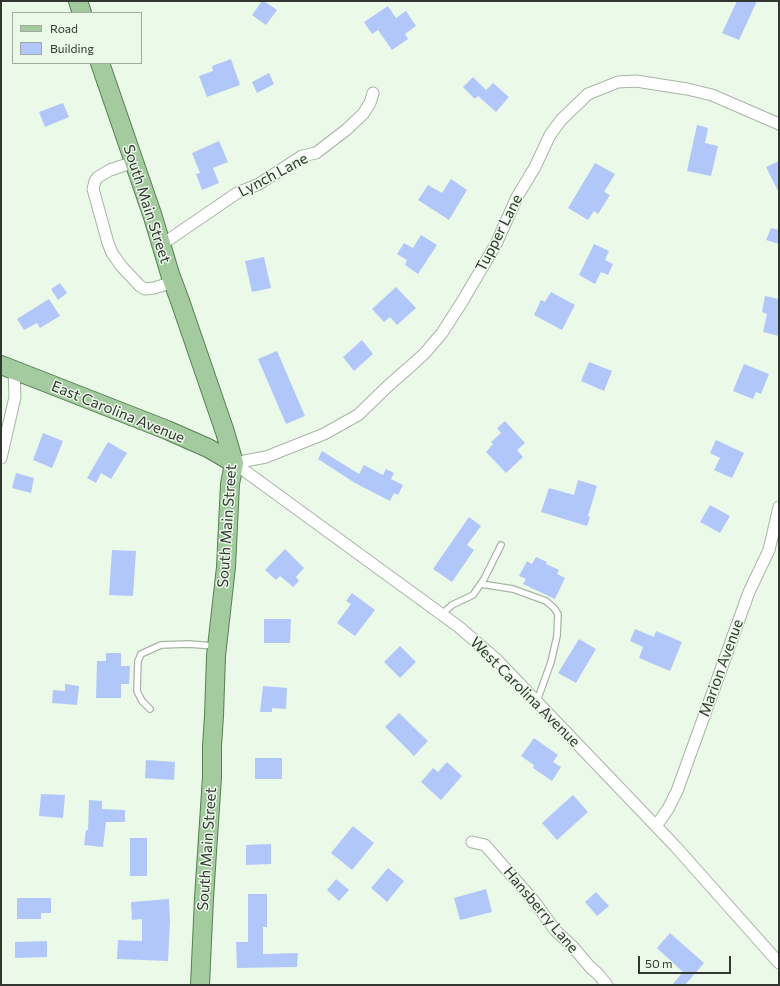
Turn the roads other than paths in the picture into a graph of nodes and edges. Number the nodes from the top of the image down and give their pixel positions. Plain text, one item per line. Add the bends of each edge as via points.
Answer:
1 (78, 1) edge
2 (82, 12) edge
3 (100, 64) edge
4 (373, 93) dead end
5 (779, 124) edge
6 (134, 162) junction
7 (161, 246) junction
8 (173, 282) junction
9 (7, 368) edge
10 (1, 458) edge
11 (234, 463) junction
12 (779, 507) edge
13 (501, 545) dead end
14 (481, 584) junction
15 (442, 614) junction
16 (217, 646) junction
17 (536, 701) junction
18 (150, 709) dead end
19 (656, 826) junction
20 (472, 842) dead end
21 (779, 963) edge
22 (200, 985) edge
23 (606, 985) edge

1 - 2 main road
3 - 6 main road, South Main Street
4 - 7 street, Lynch Lane via 363,114 316,153 302,156 259,184 237,193
5 - 11 street, Tupper Lane via 712,95 687,89 636,81 618,82 588,94 561,120 550,135 517,197 496,244 442,333 424,353 358,415 324,434 266,457
6 - 7 main road, South Main Street
6 - 8 street via 110,170 95,181 93,189 108,243 122,267 145,289
7 - 8 main road, South Main Street
8 - 11 main road, South Main Street
9 - 10 street via 15,397
9 - 11 main road, East Carolina Avenue via 167,430
11 - 15 street, West Carolina Avenue
11 - 16 main road, South Main Street via 230,484 226,567
12 - 19 street, Marion Avenue via 769,550 749,592 723,660 678,791
13 - 14 lane
14 - 15 lane via 473,595 452,605
14 - 17 lane via 513,589 546,601 558,614 557,636 551,662
15 - 17 street, West Carolina Avenue via 497,660
16 - 18 lane via 161,645 141,654 138,661 137,691
16 - 22 main road, South Main Street
17 - 19 street, West Carolina Avenue
19 - 21 street, West Carolina Avenue
20 - 23 street, Hansberry Lane via 485,844 534,901 555,930

